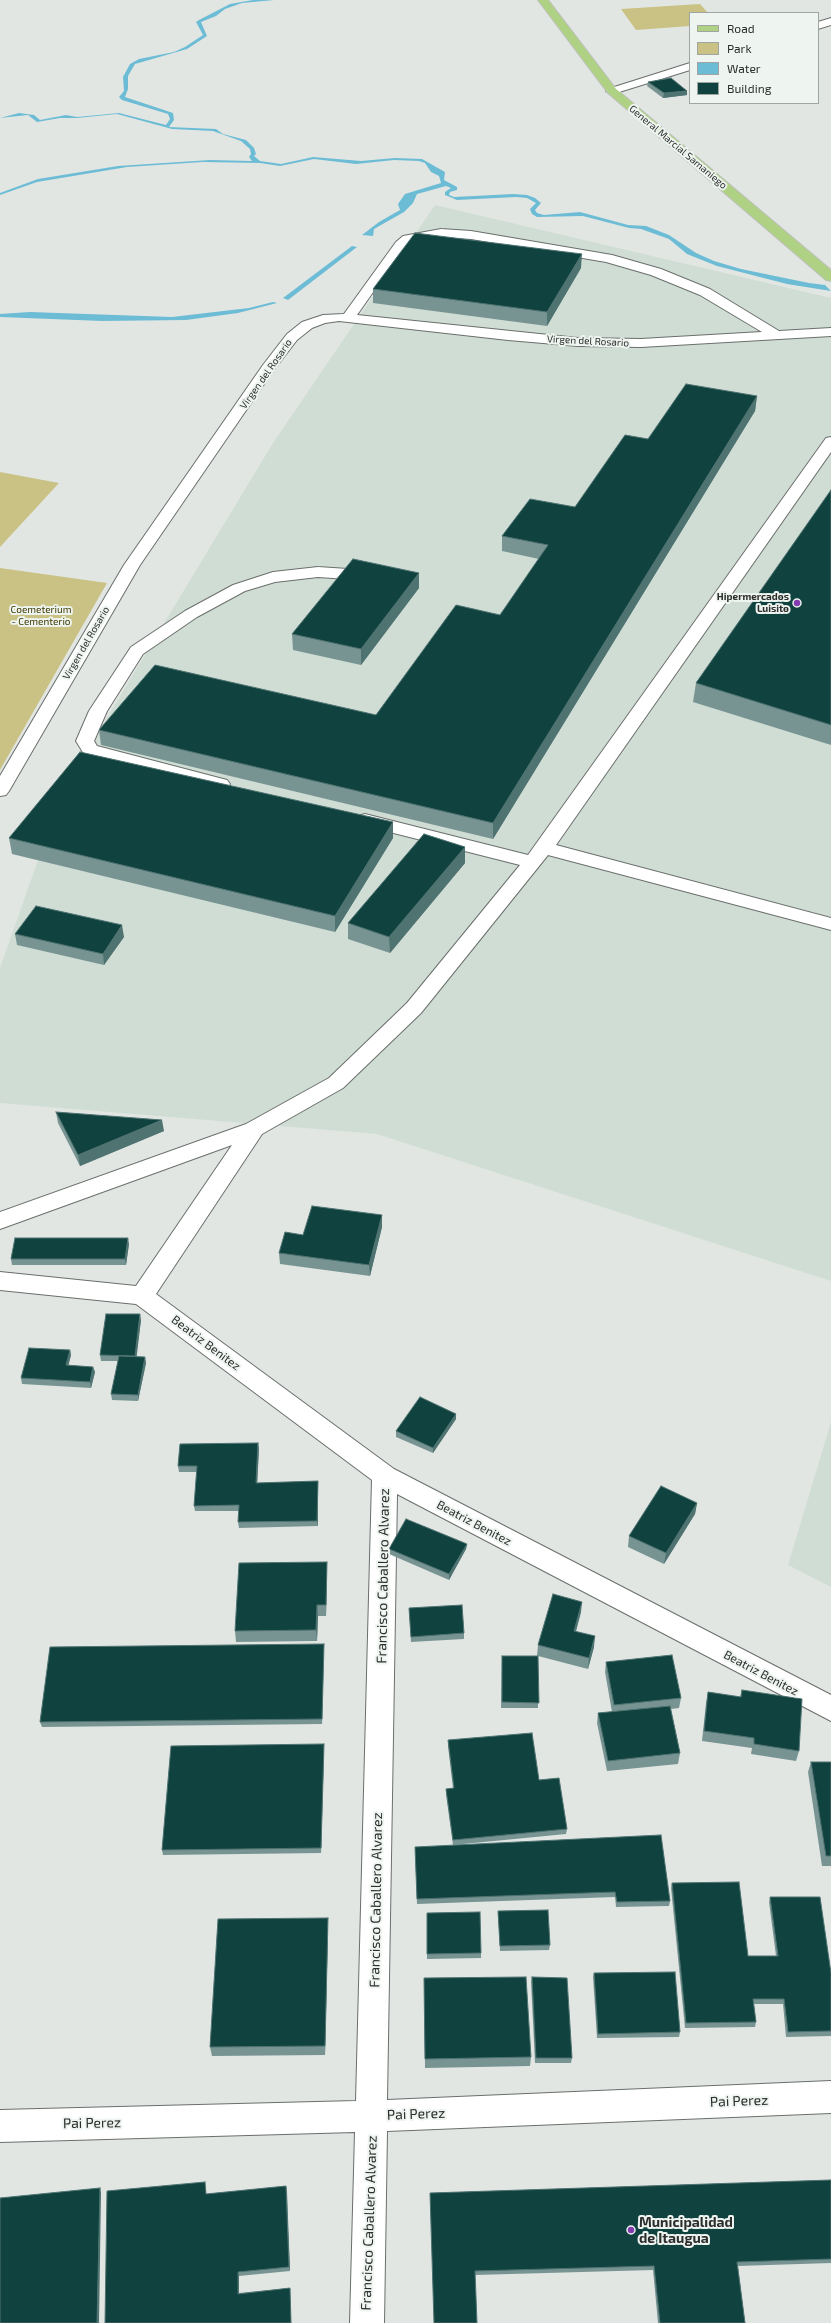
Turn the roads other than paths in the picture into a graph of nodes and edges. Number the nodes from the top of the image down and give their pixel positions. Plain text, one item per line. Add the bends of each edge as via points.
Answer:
1 (543, 0) edge
2 (831, 21) edge
3 (819, 26) edge
4 (689, 66) edge
5 (612, 91) junction
6 (830, 277) edge
7 (348, 318) junction
8 (831, 332) edge
9 (778, 336) junction
10 (831, 441) edge
11 (348, 574) edge
12 (235, 788) edge
13 (0, 791) edge
14 (349, 816) edge
15 (538, 855) junction
16 (831, 924) edge
17 (254, 1129) junction
18 (0, 1221) edge
19 (0, 1281) edge
20 (142, 1296) junction
21 (385, 1476) junction
22 (831, 1709) edge
23 (831, 2097) edge
24 (372, 2116) junction
25 (0, 2126) edge
26 (367, 2323) edge

1 - 5 main road, General Marcial Samaniego
2 - 3 street
4 - 5 street
5 - 6 main road, General Marcial Samaniego
7 - 9 street, Virgen del Rosario via 578,342 641,343
7 - 9 street via 400,245 407,239 441,233 471,235 607,258 656,272 705,292
7 - 13 street, Virgen del Rosario via 330,317 306,325 292,337 268,368 132,565
8 - 9 street, Virgen del Rosario
10 - 15 street
11 - 12 street via 299,573 273,577 239,588 190,614 137,651 98,712 85,741 90,750
14 - 15 street
15 - 16 street
15 - 17 street via 414,1008 336,1083
17 - 18 street
17 - 20 street
19 - 20 street
20 - 21 street, Beatriz Benitez
21 - 22 street, Beatriz Benitez
21 - 24 street, Francisco Caballero Alvarez
23 - 24 street, Pai Perez
24 - 25 street, Pai Perez
24 - 26 street, Francisco Caballero Alvarez

